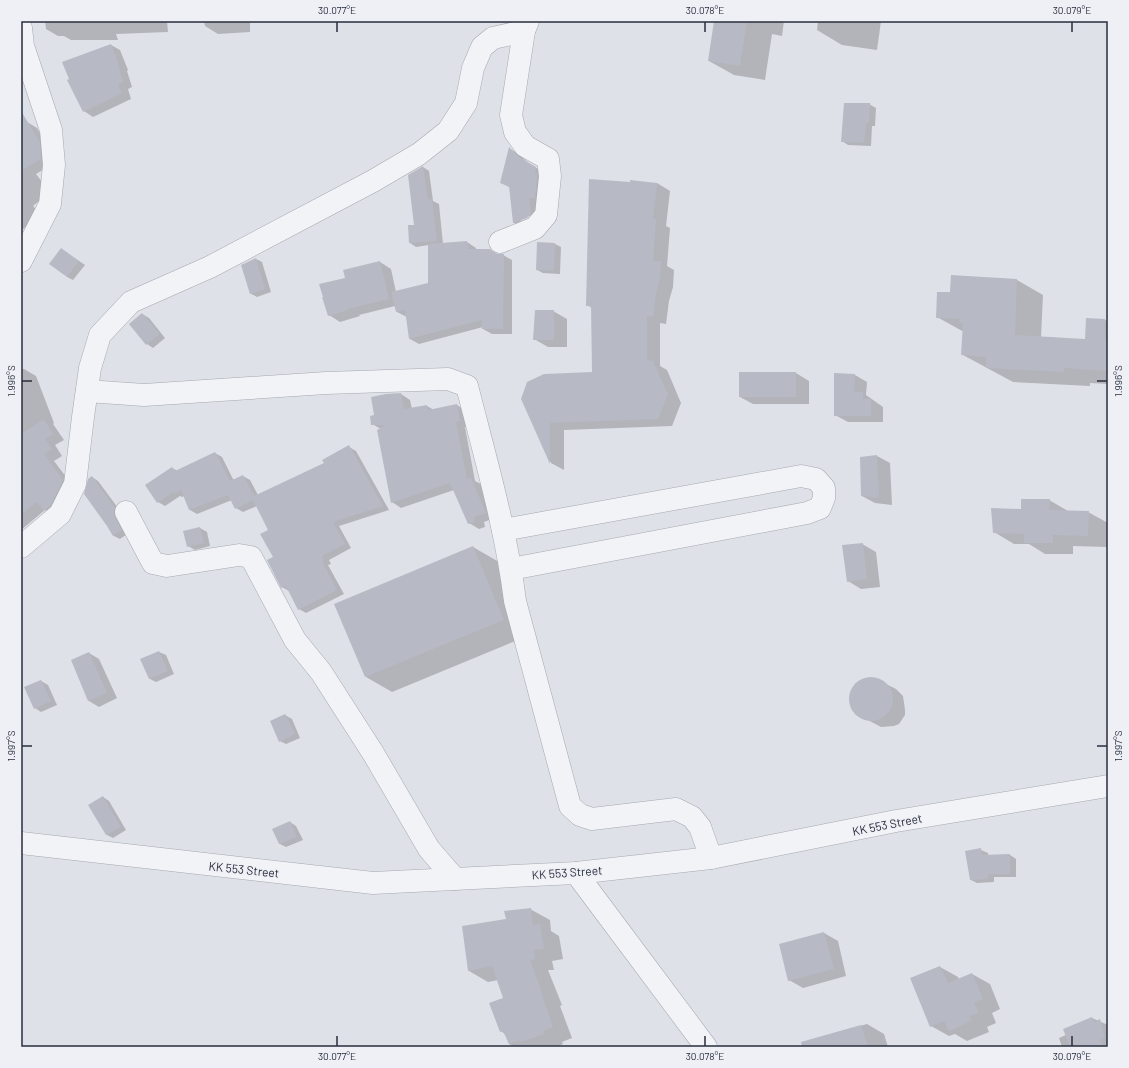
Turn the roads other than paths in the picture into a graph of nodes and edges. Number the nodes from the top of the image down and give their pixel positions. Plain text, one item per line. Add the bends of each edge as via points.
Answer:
1 (526, 26) edge
2 (21, 28) edge
3 (500, 242) dead end
4 (21, 260) edge
5 (87, 391) junction
6 (126, 512) dead end
7 (503, 530) junction
8 (21, 547) edge
9 (511, 569) junction
10 (1108, 786) edge
11 (21, 843) edge
12 (711, 858) junction
13 (576, 873) junction
14 (454, 879) junction
15 (706, 1047) edge

1 - 3 street via 511,115 515,132 525,146 548,159 550,176 546,215 535,228
1 - 5 street via 493,38 482,47 472,68 466,103 448,131 419,154 210,267 130,302 100,335 90,368
2 - 4 street via 23,46 51,130 54,165 50,204
5 - 7 street via 144,395 326,383 448,379 467,386
5 - 8 street via 75,484 60,514
6 - 14 street via 153,563 166,566 238,555 251,557 295,640 321,672 429,849
7 - 9 street
7 - 9 street via 801,476 816,479 824,488 820,508 807,513
9 - 12 street via 515,601 570,806 580,815 592,819 676,809 692,817 700,827
10 - 12 street, KK 553 Street via 896,822
11 - 14 street, KK 553 Street via 373,883
12 - 13 street, KK 553 Street
13 - 14 street, KK 553 Street
13 - 15 street

